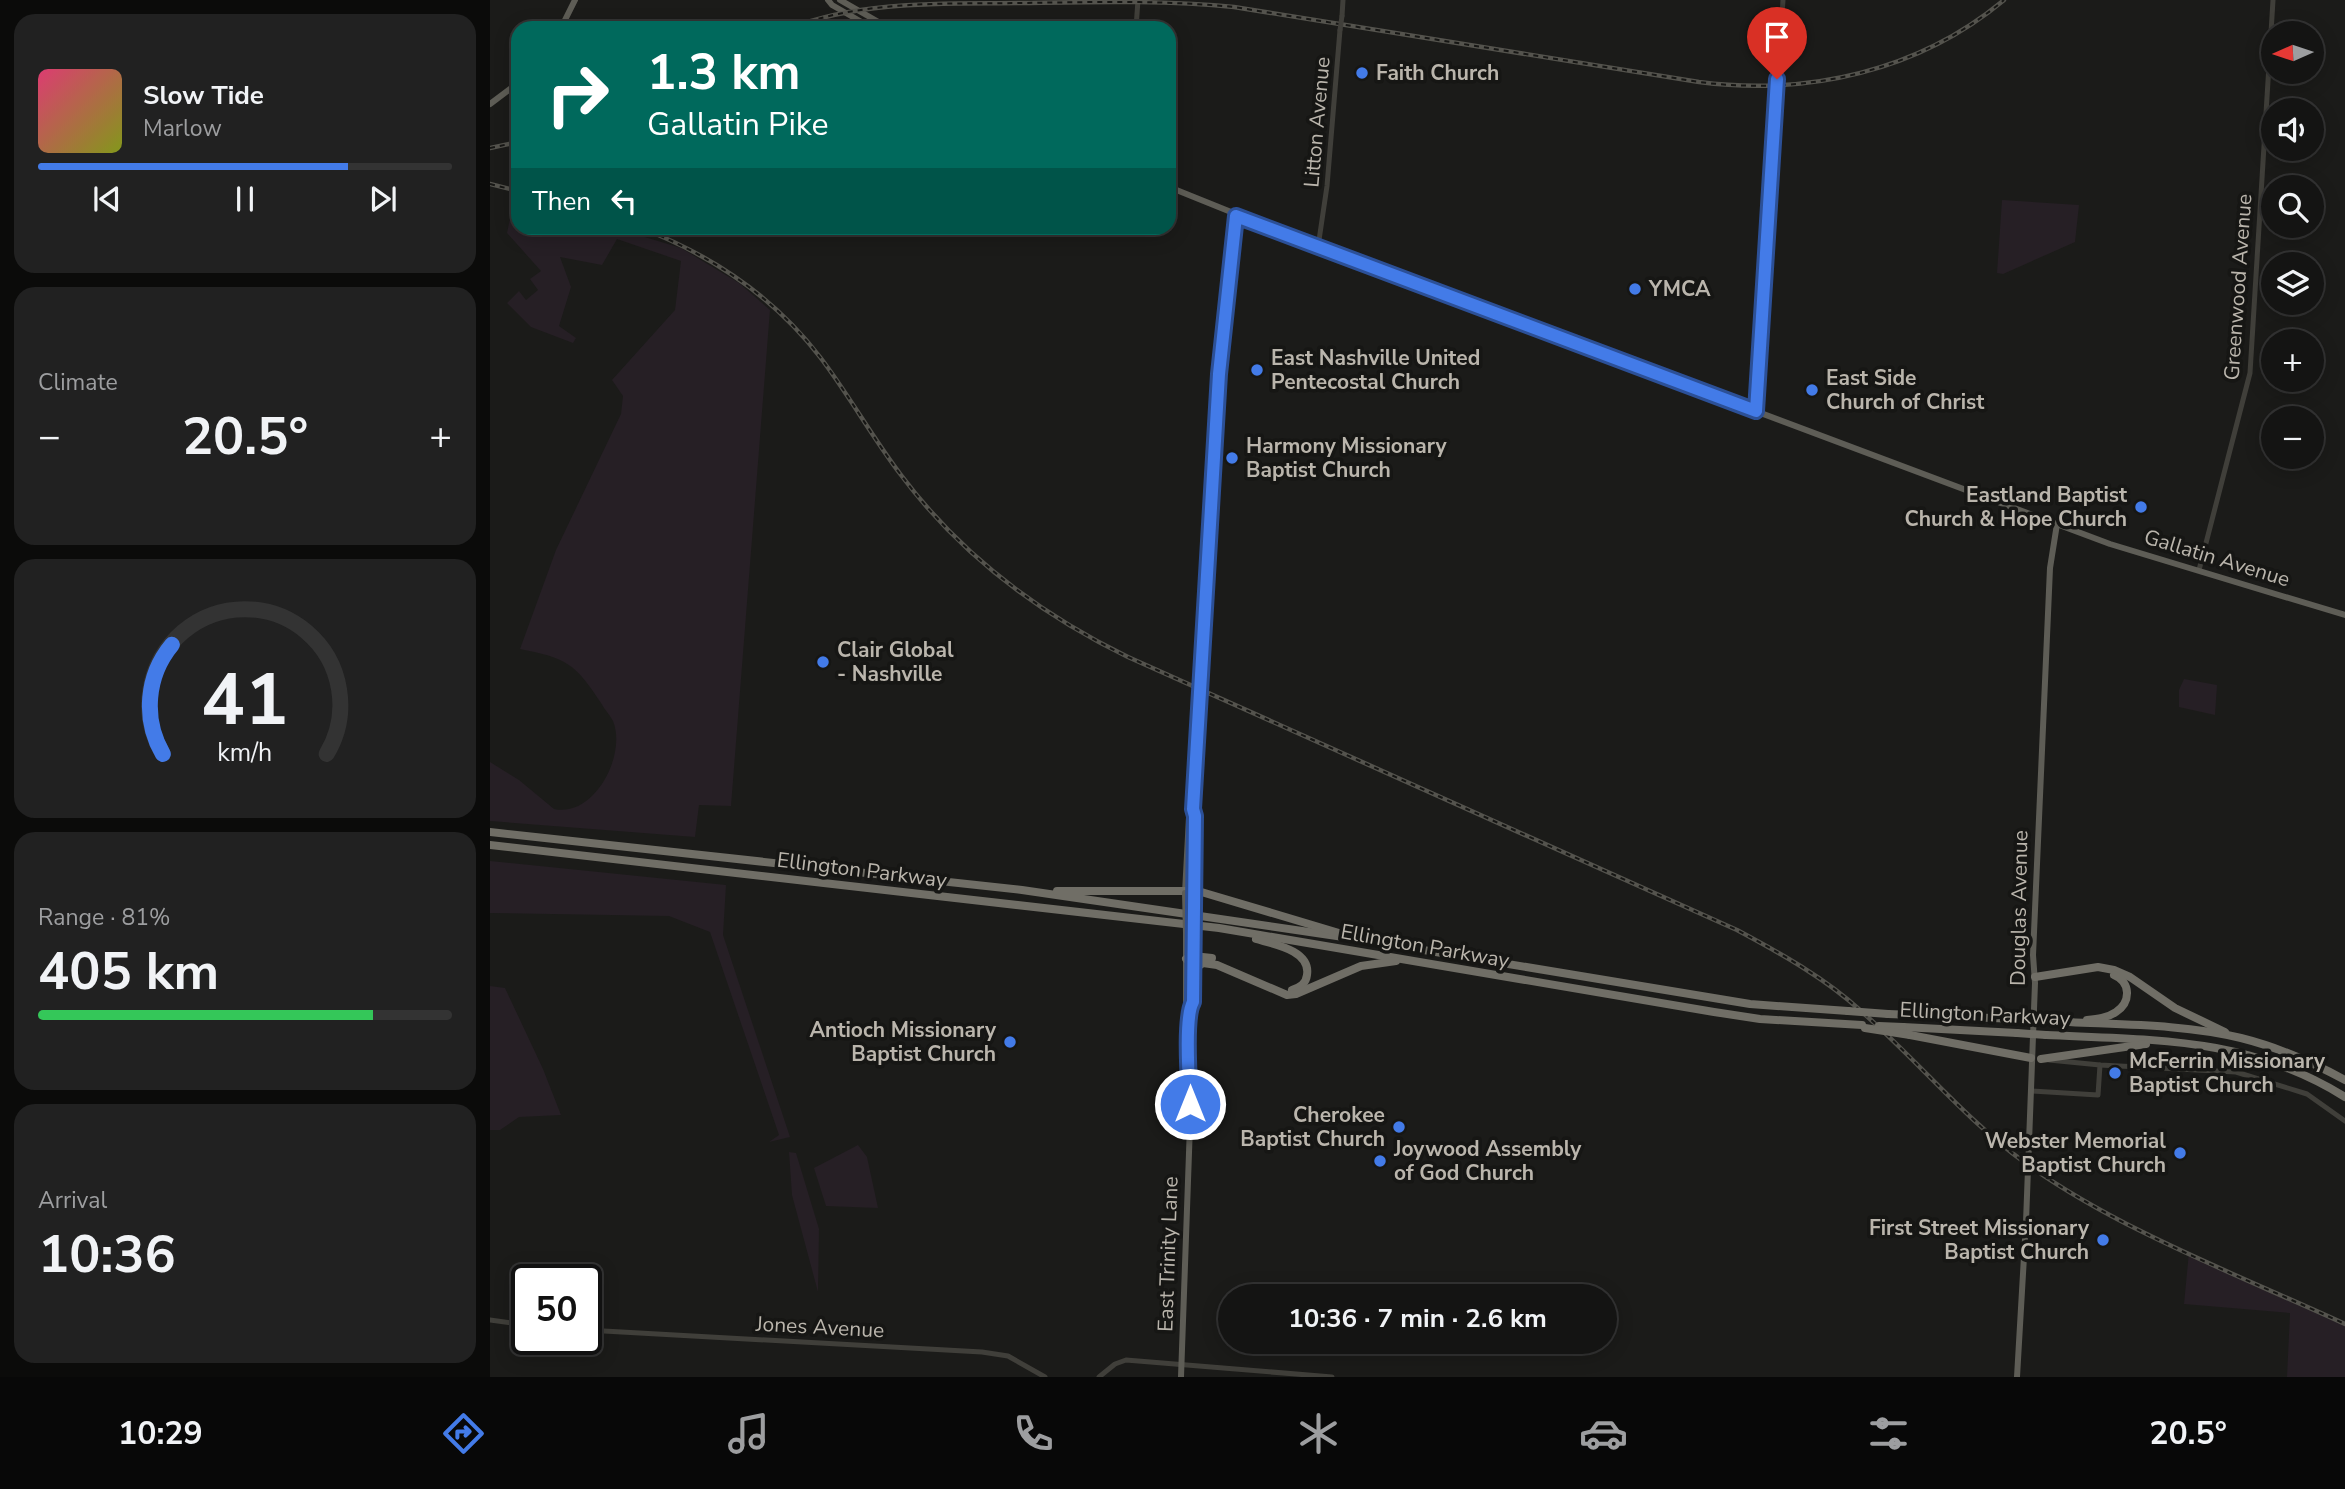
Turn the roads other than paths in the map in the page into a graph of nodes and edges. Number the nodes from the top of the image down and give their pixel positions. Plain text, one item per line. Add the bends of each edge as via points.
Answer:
1 (575, 0) edge
2 (828, 0) edge
3 (840, 0) edge
4 (1138, 0) edge
5 (1343, 0) edge
6 (1783, 0) edge
7 (2273, 0) edge
8 (564, 21) edge
9 (860, 21) edge
10 (878, 21) edge
11 (1136, 21) edge
12 (511, 88) edge
13 (490, 104) edge
14 (1176, 190) edge
15 (1236, 216) junction
16 (1318, 247) junction
17 (1756, 411) junction
18 (2057, 524) junction
19 (2199, 570) junction
20 (2345, 615) edge
21 (490, 832) edge
22 (490, 846) edge
23 (1022, 890) junction
24 (1189, 892) junction
25 (1219, 928) junction
26 (1356, 939) junction
27 (1191, 959) junction
28 (1409, 960) junction
29 (1203, 962) junction
30 (2035, 980) junction
31 (1192, 1004) junction
32 (2061, 1022) junction
33 (1864, 1027) junction
34 (2238, 1037) junction
35 (2167, 1041) junction
36 (2031, 1058) junction
37 (2041, 1059) junction
38 (2100, 1065) junction
39 (2345, 1080) edge
40 (2031, 1091) junction
41 (2345, 1097) edge
42 (2345, 1121) edge
43 (490, 1320) edge
44 (511, 1323) edge
45 (602, 1331) edge
46 (1181, 1364) junction
47 (1045, 1377) edge
48 (1099, 1377) edge
49 (1181, 1377) edge
50 (1332, 1377) edge
51 (2017, 1377) edge

1 - 8 main road
2 - 9 main road
3 - 10 main road
4 - 11 street
5 - 16 street, Litton Avenue, bridge
6 - 17 street
7 - 19 street, Greenwood Avenue via 2250,373
12 - 13 main road
14 - 15 main road, Gallatin Avenue
15 - 16 main road, Gallatin Avenue
15 - 24 main road, East Trinity Lane via 1219,374 1189,817
16 - 17 main road, Gallatin Avenue
17 - 18 main road, Gallatin Avenue
18 - 19 main road, Gallatin Avenue
18 - 30 main road, Douglas Avenue via 2050,568 2044,691
19 - 20 main road, Gallatin Avenue
21 - 23 highway, Ellington Parkway
22 - 25 highway, Ellington Parkway
23 - 24 highway
23 - 26 highway, Ellington Parkway
24 - 26 highway
24 - 27 main road, East Trinity Lane, bridge
25 - 27 highway via 1290,950 1301,957 1308,972 1306,980 1286,991 1218,960
25 - 28 highway, Ellington Parkway
26 - 32 highway, Ellington Parkway, bridge via 1750,1004
27 - 29 highway
27 - 31 main road, East Trinity Lane
28 - 29 highway via 1361,966 1287,995
28 - 33 highway, Ellington Parkway via 1760,1019
29 - 31 highway via 1196,968
30 - 32 highway via 2100,972 2124,981 2126,1000 2117,1011 2099,1019
30 - 34 highway via 2098,967 2115,970 2175,1008
30 - 36 main road, Douglas Avenue
31 - 46 main road, East Trinity Lane
32 - 34 highway, Ellington Parkway
33 - 35 highway, Ellington Parkway, bridge
33 - 36 highway, bridge
34 - 39 highway, Ellington Parkway via 2289,1053
35 - 37 highway
35 - 41 highway, Ellington Parkway via 2263,1058
36 - 37 main road
36 - 40 main road, Douglas Avenue
37 - 38 street
38 - 40 street via 2098,1095
38 - 42 street via 2236,1072 2307,1094
40 - 51 main road, Douglas Avenue
43 - 44 street
45 - 47 street, Jones Avenue via 982,1352 1008,1356
46 - 48 street via 1126,1360
46 - 49 main road, East Trinity Lane
46 - 50 street

